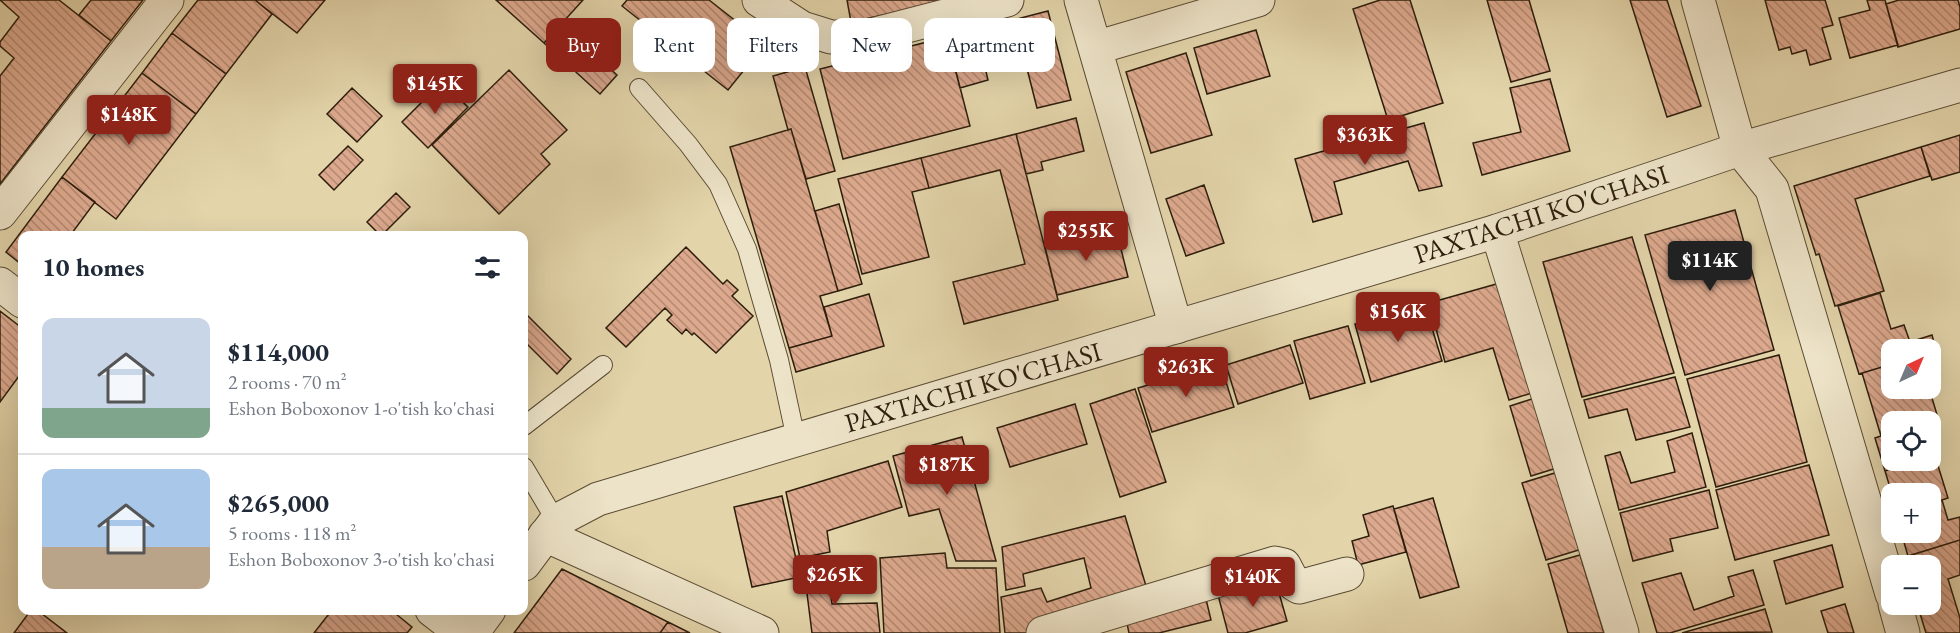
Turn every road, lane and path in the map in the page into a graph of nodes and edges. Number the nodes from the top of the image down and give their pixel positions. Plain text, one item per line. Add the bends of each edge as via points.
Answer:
1 (166, 0) edge
2 (759, 0) edge
3 (1007, 0) edge
4 (1081, 0) edge
5 (1258, 0) edge
6 (1698, 0) edge
7 (1095, 48) junction
8 (1960, 85) edge
9 (639, 88) dead end
10 (1740, 148) junction
11 (0, 213) edge
12 (1497, 231) junction
13 (0, 284) edge
14 (18, 298) edge
15 (1176, 327) junction
16 (603, 365) dead end
17 (528, 423) edge
18 (796, 439) junction
19 (528, 476) edge
20 (551, 528) junction
21 (1881, 557) edge
22 (528, 559) edge
23 (1347, 574) dead end
24 (439, 615) edge
25 (485, 615) edge
26 (1898, 615) edge
27 (462, 633) edge
28 (472, 633) edge
29 (762, 633) edge
30 (1043, 633) edge
31 (1622, 633) edge
32 (1903, 633) edge

1 - 11 street
2 - 3 street via 802,28 831,37 864,37
4 - 7 street
5 - 7 street
6 - 10 street
7 - 15 street
8 - 10 street, PAXTACHI KO'CHASI
9 - 18 lane via 718,184 747,249 779,360
10 - 12 street, PAXTACHI KO'CHASI
10 - 21 street via 1772,189
12 - 15 street, PAXTACHI KO'CHASI
12 - 31 street
13 - 14 street
15 - 18 street, PAXTACHI KO'CHASI
16 - 17 lane
18 - 20 street, PAXTACHI KO'CHASI via 598,499
19 - 20 lane
20 - 22 street, PAXTACHI KO'CHASI
20 - 29 street
23 - 30 street via 1299,587 1284,565 1275,563
24 - 27 street
25 - 28 street
26 - 32 street

